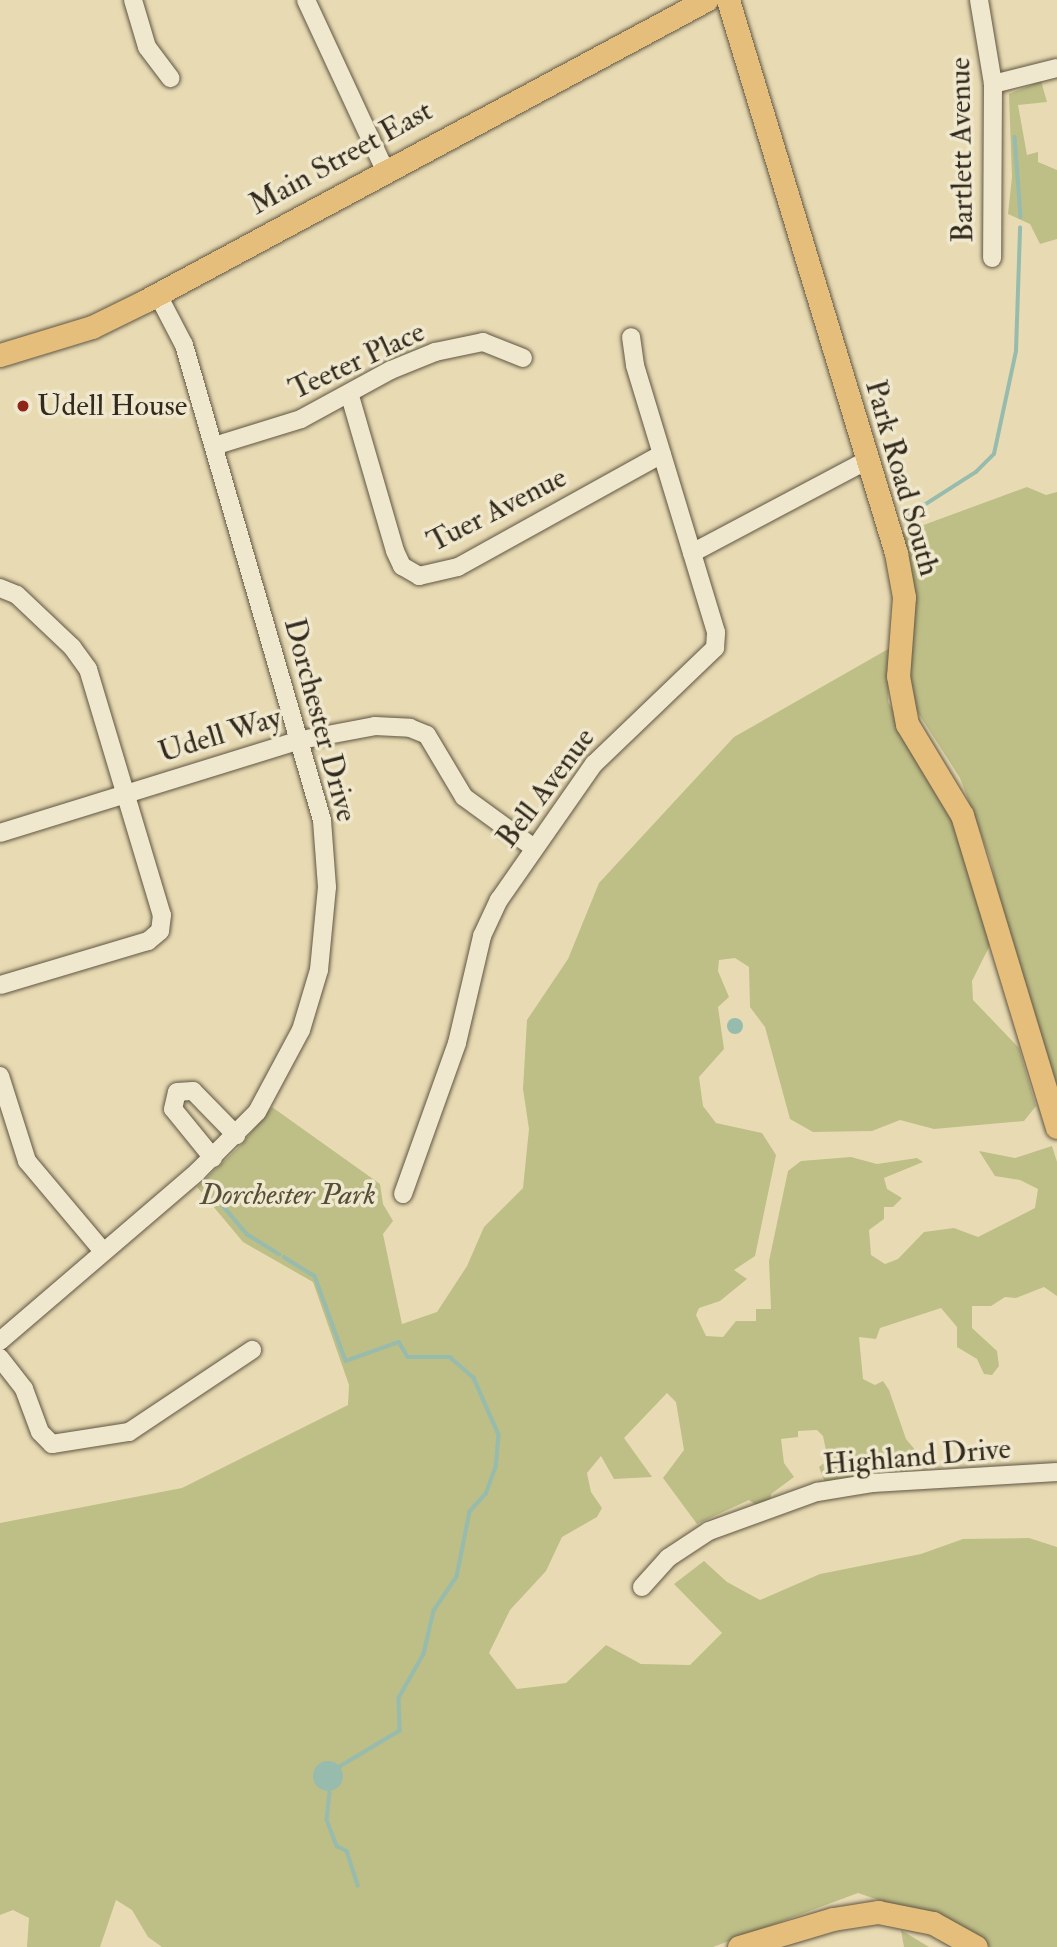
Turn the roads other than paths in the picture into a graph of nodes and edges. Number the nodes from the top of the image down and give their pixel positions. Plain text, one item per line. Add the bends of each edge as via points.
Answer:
1 (133, 0) edge
2 (306, 0) edge
3 (706, 0) edge
4 (728, 0) edge
5 (979, 0) edge
6 (1057, 68) edge
7 (170, 78) dead end
8 (993, 85) junction
9 (385, 170) junction
10 (992, 258) dead end
11 (158, 295) junction
12 (631, 337) dead end
13 (0, 355) edge
14 (523, 358) dead end
15 (350, 397) junction
16 (214, 446) junction
17 (662, 454) junction
18 (866, 461) junction
19 (692, 554) junction
20 (0, 588) edge
21 (301, 740) junction
22 (127, 793) junction
23 (0, 833) edge
24 (534, 848) junction
25 (0, 985) edge
26 (0, 1076) edge
27 (1057, 1127) edge
28 (236, 1135) junction
29 (213, 1158) junction
30 (403, 1194) dead end
31 (102, 1250) junction
32 (0, 1341) edge
33 (252, 1350) dead end
34 (0, 1358) edge
35 (1057, 1472) edge
36 (642, 1587) dead end
37 (739, 1947) edge
38 (975, 1947) edge

1 - 7 street via 147,47
2 - 9 street
3 - 9 main road, Main Street East
4 - 18 main road, Park Road South
5 - 8 street, Bartlett Avenue
6 - 8 street
8 - 10 street, Bartlett Avenue
9 - 11 main road, Main Street East
11 - 13 main road, Main Street East via 92,327
11 - 16 street, Dorchester Drive via 184,345
12 - 17 street
14 - 15 street, Teeter Place via 483,342 435,352 391,370
15 - 16 street, Teeter Place via 301,419
15 - 17 street, Tuer Avenue via 395,551 402,566 419,576 458,567
16 - 21 street, Dorchester Drive
17 - 19 street
18 - 19 street
18 - 27 main road, Park Road South via 896,554 904,597 898,676 907,724 962,815
19 - 24 street, Bell Avenue via 716,632 715,648 607,748
20 - 22 street via 17,595 88,669
21 - 22 street, Udell Way
21 - 24 street, Udell Way via 356,727 422,731 432,739 464,797
21 - 28 street, Dorchester Drive via 322,820 327,887 319,970 287,1063 257,1112
22 - 23 street, Udell Way
22 - 25 street via 162,915 160,930 148,941
24 - 30 street, Bell Avenue via 499,900 482,936 457,1043
26 - 31 street via 27,1161
28 - 29 street, Dorchester Drive
28 - 29 street via 193,1091 177,1092 173,1109
29 - 31 street, Dorchester Drive
31 - 32 street, Dorchester Drive
33 - 34 street via 129,1432 52,1444 40,1432 24,1389
35 - 36 street, Highland Drive via 873,1483 817,1492 709,1531 668,1558
37 - 38 main road via 833,1919 878,1912 933,1923

